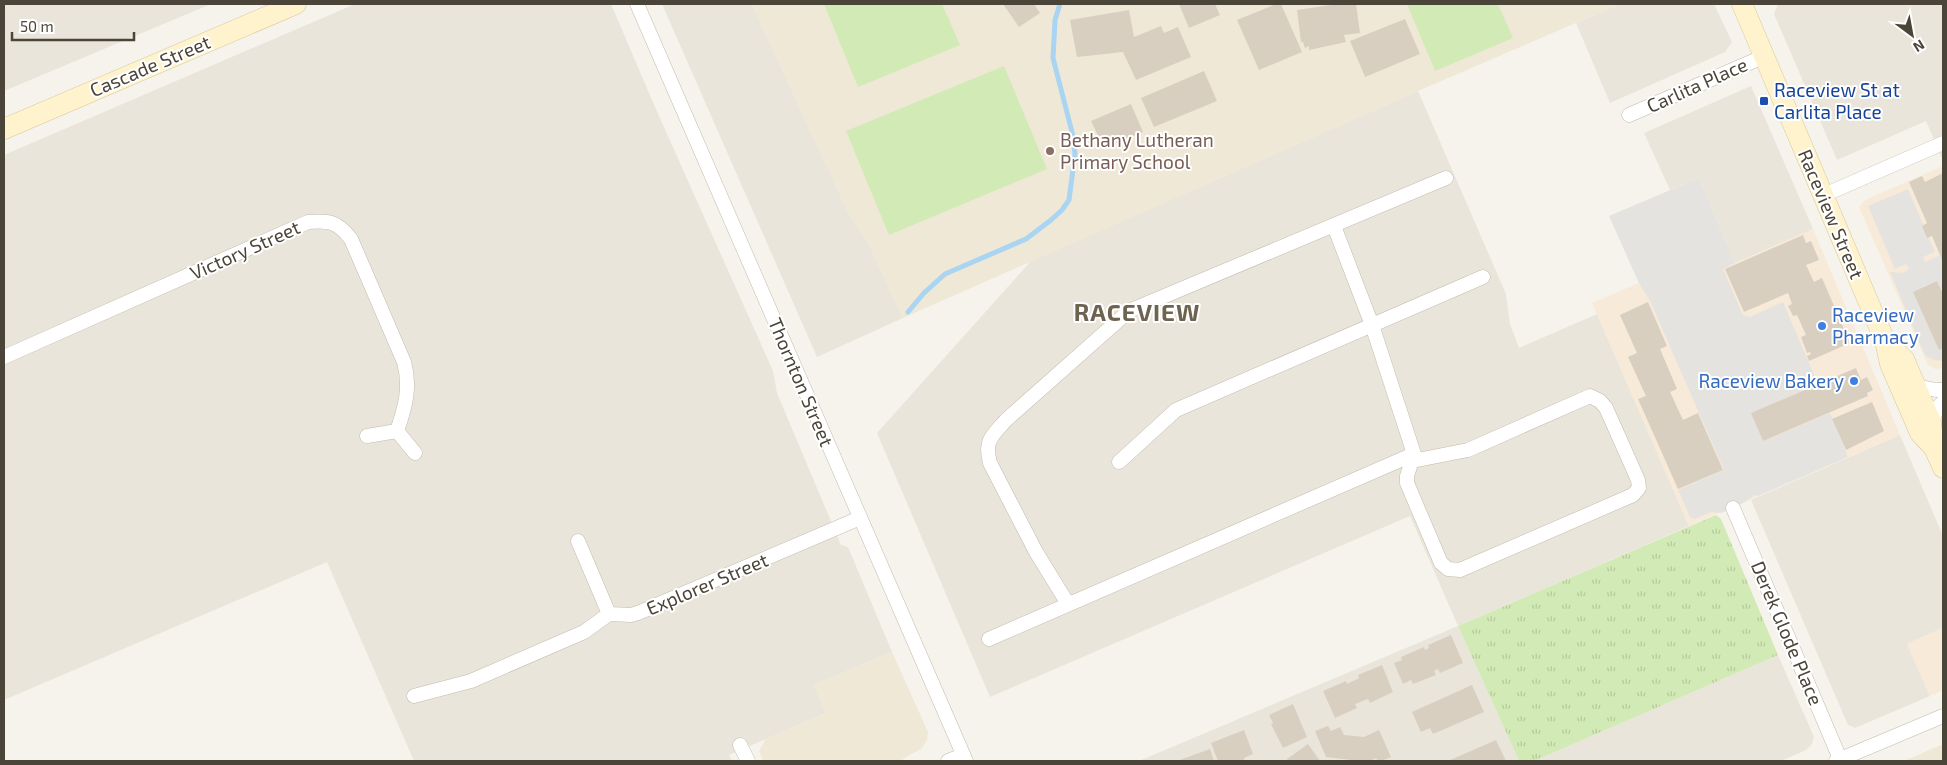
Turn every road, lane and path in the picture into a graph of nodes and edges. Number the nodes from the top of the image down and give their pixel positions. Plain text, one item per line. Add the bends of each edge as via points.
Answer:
1 (296, 4) edge
2 (637, 4) edge
3 (1742, 4) edge
4 (1765, 56) junction
5 (1629, 115) dead end
6 (4, 129) edge
7 (1943, 143) edge
8 (1446, 178) dead end
9 (1824, 195) junction
10 (1334, 226) junction
11 (1483, 278) dead end
12 (1372, 325) junction
13 (1885, 341) junction
14 (4, 357) edge
15 (1916, 386) junction
16 (1943, 390) edge
17 (1943, 402) edge
18 (1931, 422) junction
19 (397, 431) junction
20 (367, 436) dead end
21 (1934, 448) junction
22 (415, 453) dead end
23 (1413, 458) junction
24 (1119, 462) dead end
25 (1943, 468) edge
26 (1733, 508) dead end
27 (860, 518) junction
28 (578, 541) dead end
29 (1068, 604) junction
30 (608, 614) junction
31 (989, 639) dead end
32 (414, 696) dead end
33 (1943, 716) edge
34 (740, 745) dead end
35 (964, 758) edge
36 (748, 761) edge
37 (948, 761) edge
38 (1839, 761) edge

1 - 6 street, Cascade Street
2 - 27 street, Thornton Street
3 - 4 street, Raceview Street
4 - 5 street, Carlita Place
4 - 9 street, Raceview Street
7 - 9 street
8 - 10 street
9 - 13 street, Raceview Street
10 - 12 street
10 - 29 street via 1129,311 990,438 987,450 990,463 1036,552
11 - 12 street
12 - 23 street
12 - 24 street via 1176,410
13 - 15 street, Raceview Street via 1904,359
13 - 21 street, Raceview Street via 1890,364 1920,433
14 - 19 street, Victory Street via 308,222 328,222 344,229 351,239 404,362 408,392
15 - 16 street
15 - 18 street, Raceview Street
17 - 18 street
18 - 21 street, Raceview Street
19 - 20 street
19 - 22 street
21 - 25 street, Raceview Street
23 - 23 street via 1468,450 1590,396 1606,408 1639,488 1633,495 1460,570 1448,569 1441,563 1407,483
23 - 29 street
26 - 38 street, Derek Glode Place
27 - 30 street, Explorer Street via 638,613
27 - 35 street, Thornton Street
28 - 30 street
29 - 31 street
30 - 32 street via 584,632 471,681
33 - 38 street
34 - 36 street
35 - 37 street

